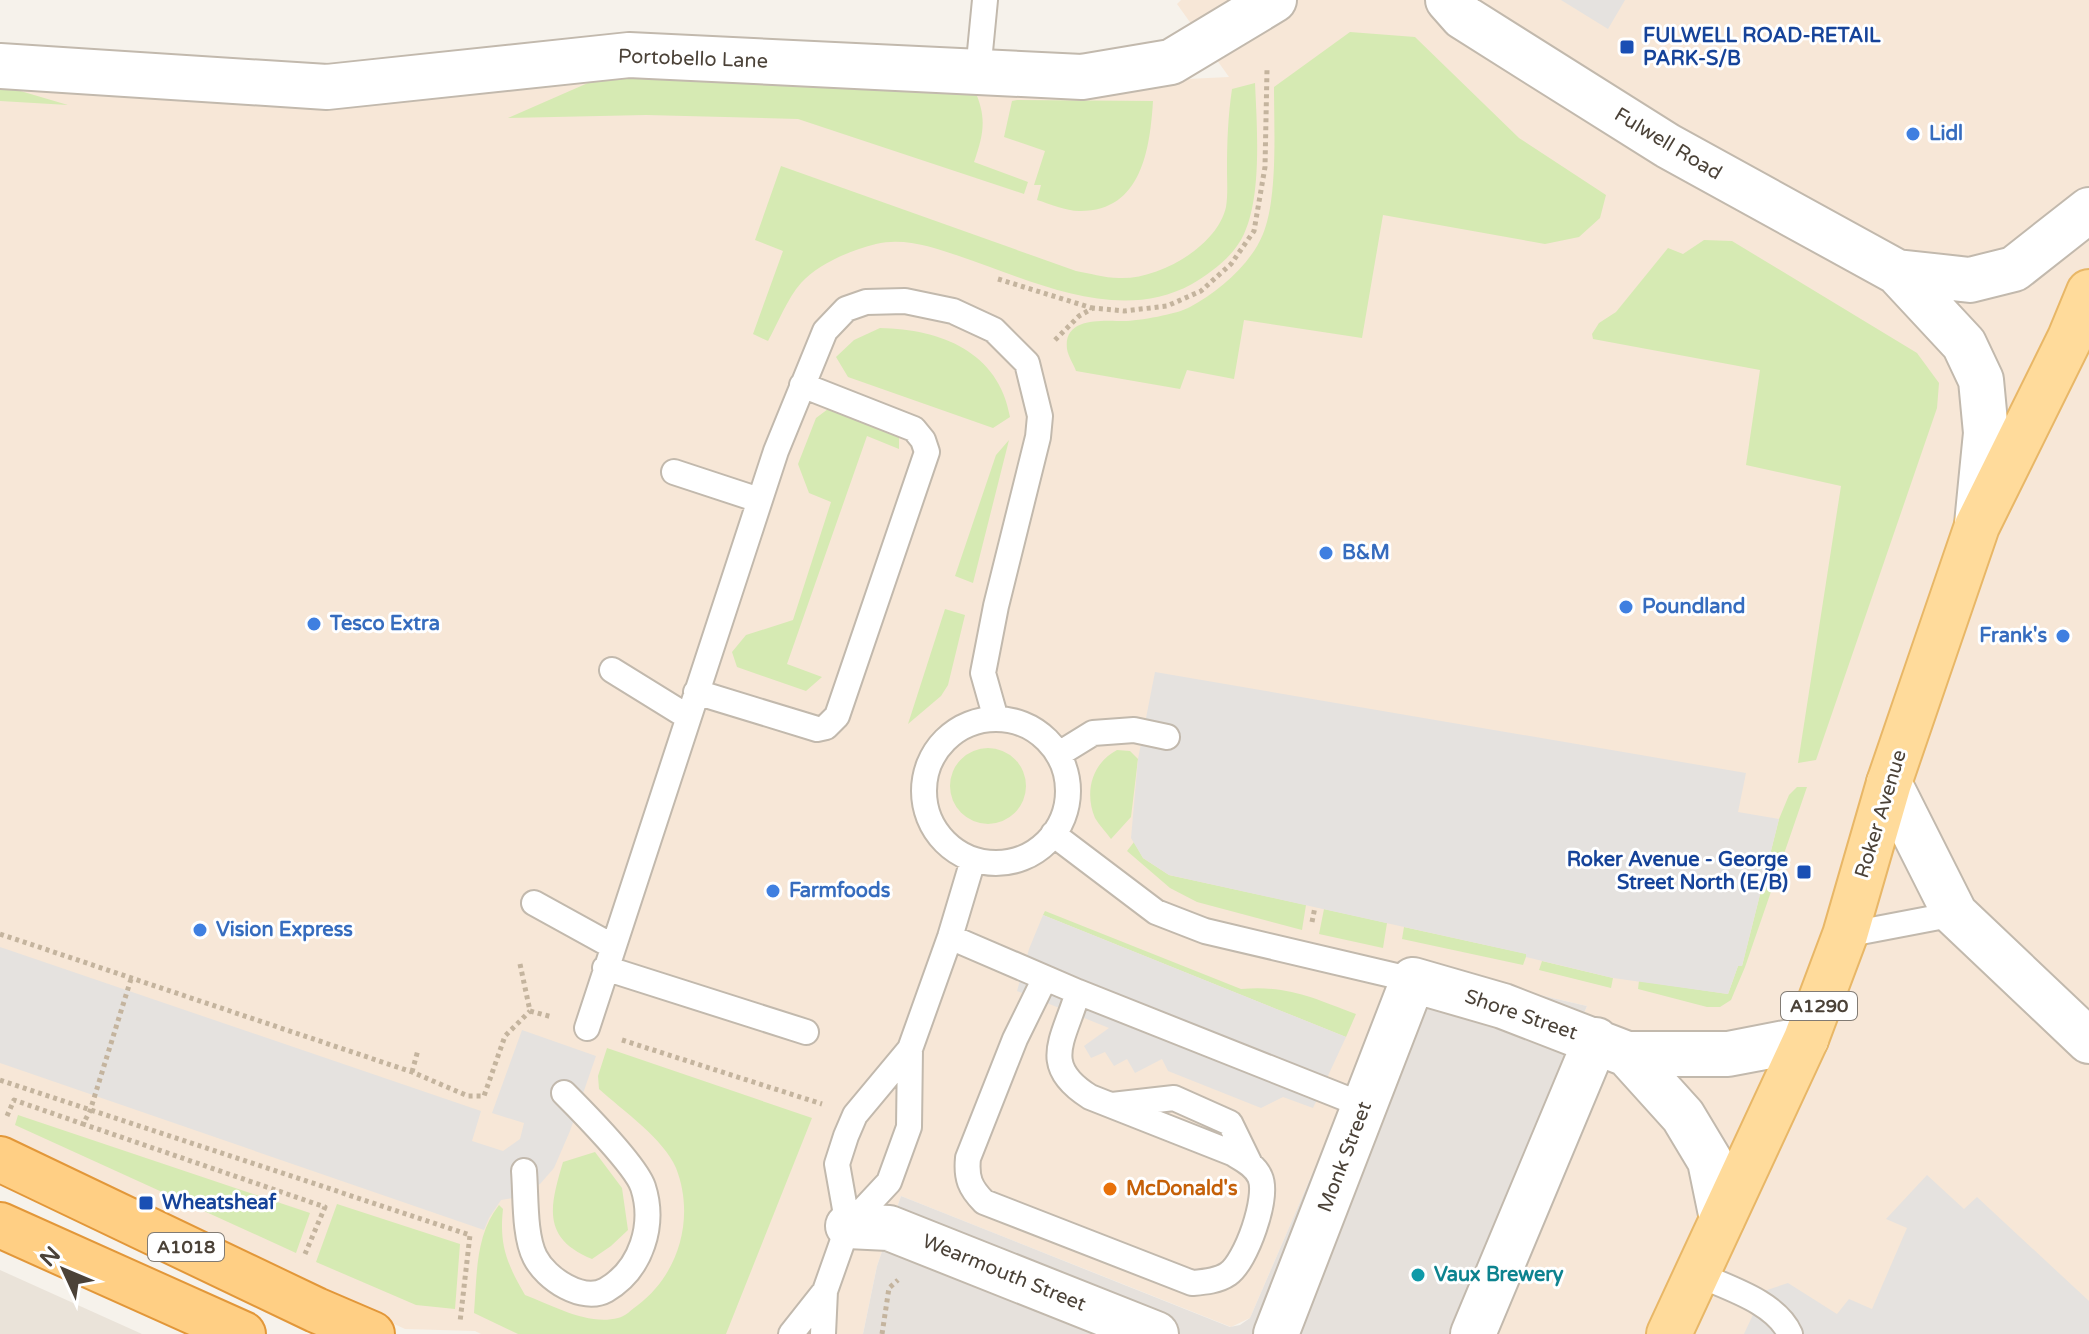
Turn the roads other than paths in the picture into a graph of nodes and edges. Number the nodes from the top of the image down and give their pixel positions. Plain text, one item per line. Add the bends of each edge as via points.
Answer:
1 (985, 0) edge
2 (1274, 0) edge
3 (1448, 0) edge
4 (0, 66) edge
5 (978, 72) junction
6 (2089, 210) edge
7 (1897, 272) junction
8 (2089, 292) edge
9 (802, 385) junction
10 (674, 472) dead end
11 (759, 500) junction
12 (1977, 526) junction
13 (612, 670) dead end
14 (696, 692) junction
15 (688, 717) junction
16 (996, 719) junction
17 (1167, 737) dead end
18 (1059, 754) junction
19 (1889, 783) junction
20 (1053, 834) junction
21 (973, 860) junction
22 (534, 903) dead end
23 (1955, 914) junction
24 (1845, 935) junction
25 (950, 937) junction
26 (608, 957) junction
27 (1045, 978) junction
28 (1413, 980) junction
29 (1078, 992) junction
30 (587, 1028) road end
31 (806, 1032) dead end
32 (1806, 1039) junction
33 (2089, 1041) edge
34 (1611, 1047) junction
35 (910, 1049) junction
36 (564, 1093) dead end
37 (1365, 1106) junction
38 (1, 1144) edge
39 (524, 1171) dead end
40 (1722, 1219) junction
41 (0, 1225) edge
42 (848, 1226) junction
43 (1697, 1274) junction
44 (825, 1291) junction
45 (243, 1334) edge
46 (372, 1334) edge
47 (791, 1334) edge
48 (823, 1334) edge
49 (1156, 1334) edge
50 (1276, 1334) edge
51 (1473, 1334) edge
52 (1669, 1334) edge
53 (1790, 1334) edge

1 - 5 lane
2 - 5 street, Portobello Lane via 1171,62 1082,77
3 - 7 street, Fulwell Road via 1463,17 1668,146
4 - 5 street, Portobello Lane via 327,87 629,55
6 - 7 street, Fulwell Road via 2014,269 1970,280
7 - 12 street, Fulwell Road via 1964,344 1981,380 1986,433
8 - 12 main road, Roker Avenue / A1290
9 - 11 lane
9 - 14 lane via 914,429 927,452 837,716 817,729
9 - 16 lane via 825,331 846,309 866,302 905,301 953,311 994,330 1027,363 1040,416 983,673
10 - 11 lane
11 - 14 lane
12 - 19 main road, Roker Avenue / A1290
13 - 15 lane
14 - 15 lane
15 - 26 lane
16 - 18 lane via 1024,724
16 - 21 lane via 954,732 926,772 923,796 929,820 942,840
17 - 18 lane via 1134,730 1093,733
18 - 20 lane via 1069,799
19 - 23 street
19 - 24 main road, Roker Avenue / A1290
20 - 21 lane via 1030,856 1008,863
20 - 28 lane via 1156,912 1205,931
21 - 25 lane
22 - 26 lane
23 - 24 lane
23 - 33 street
24 - 32 main road, Roker Avenue / A1290
25 - 27 lane
25 - 35 lane
26 - 30 lane
26 - 31 lane
27 - 29 lane
27 - 29 lane via 968,1158 966,1176 973,1192 984,1202 1192,1283 1228,1274 1242,1259 1252,1230 1262,1196 1260,1177 1249,1162 1232,1153 1073,1087 1058,1059
28 - 34 street, Shore Street via 1503,1006
28 - 37 street, Monk Street
29 - 37 lane
32 - 34 street via 1728,1054
32 - 40 main road, Roker Avenue / A1290
34 - 40 street via 1683,1116 1710,1161
34 - 51 street
35 - 42 lane via 909,1127 889,1182
35 - 42 lane via 855,1115 846,1136 837,1164
36 - 39 lane via 642,1185 649,1223 643,1247 605,1291 578,1292 555,1282 534,1257
37 - 50 street, Monk Street
38 - 46 highway, A1018 via 316,1310
40 - 43 main road, Roker Avenue / A1290
41 - 45 highway, A1018
42 - 44 lane
42 - 49 street, Wearmouth Street via 889,1228
43 - 52 main road, Roker Avenue / A1290
43 - 53 lane via 1758,1303 1784,1321
44 - 47 lane
44 - 48 lane

